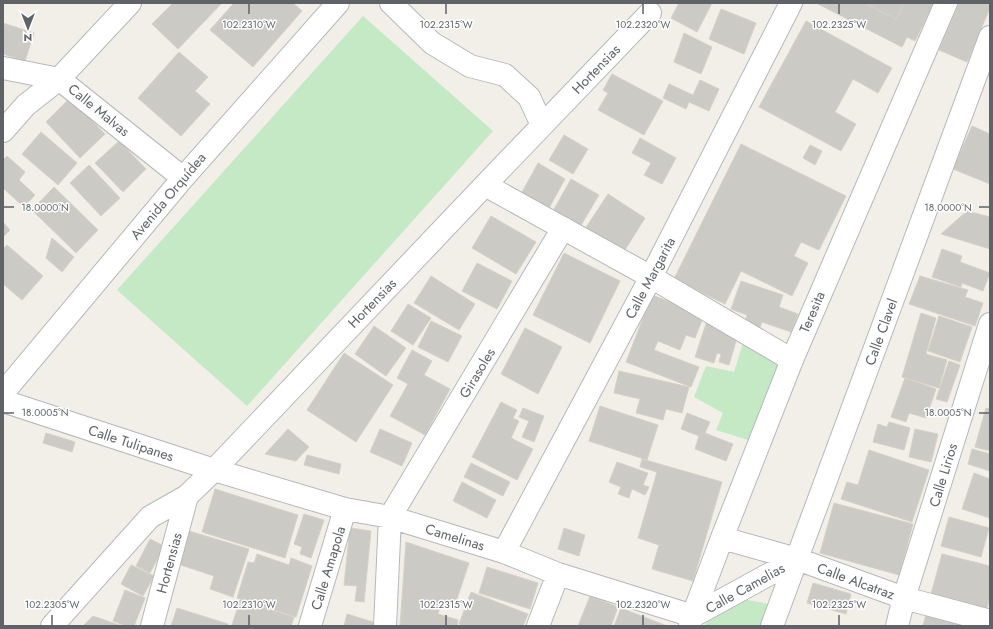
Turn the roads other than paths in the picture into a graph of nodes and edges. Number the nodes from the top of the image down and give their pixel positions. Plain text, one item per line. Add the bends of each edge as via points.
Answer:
1 (130, 3) edge
2 (338, 3) edge
3 (391, 3) edge
4 (791, 3) edge
5 (946, 3) edge
6 (650, 13) dead end
7 (990, 38) edge
8 (3, 68) edge
9 (59, 79) junction
10 (542, 126) junction
11 (3, 131) edge
12 (183, 178) junction
13 (485, 185) junction
14 (563, 228) junction
15 (651, 277) junction
16 (990, 324) edge
17 (792, 360) junction
18 (3, 393) edge
19 (3, 401) edge
20 (214, 470) junction
21 (187, 496) junction
22 (345, 509) junction
23 (390, 517) junction
24 (722, 538) junction
25 (504, 552) junction
26 (797, 559) junction
27 (558, 574) junction
28 (904, 598) junction
29 (691, 621) edge
30 (990, 621) edge
31 (52, 626) edge
32 (152, 626) edge
33 (310, 626) edge
34 (385, 626) edge
35 (538, 626) edge
36 (772, 626) edge
37 (897, 626) edge

1 - 9 street
2 - 12 street, Avenida Orquídea
3 - 10 street via 432,43 470,66 504,75 528,97
4 - 15 street, Calle Margarita
5 - 17 street, Teresita
6 - 10 street, Hortensias
7 - 26 street, Calle Clavel
8 - 9 street, Calle Malvas
9 - 11 street via 26,105
9 - 12 street, Calle Malvas
10 - 13 street, Hortensias
12 - 18 street, Avenida Orquídea
13 - 14 street
13 - 20 street, Hortensias
14 - 15 street
14 - 23 street, Girasoles
15 - 17 street
15 - 25 street, Calle Margarita
16 - 28 street, Calle Lirios
17 - 24 street, Teresita
19 - 20 street, Calle Tulipanes
20 - 21 street, Hortensias
20 - 22 street, Camelinas
21 - 31 street via 150,517
21 - 32 street, Hortensias
22 - 23 street, Camelinas
22 - 33 street, Calle Amapola
23 - 25 street, Camelinas
23 - 34 street
24 - 26 street, Calle Alcatraz
24 - 29 street, Teresita
25 - 27 street, Camelinas
26 - 28 street, Calle Alcatraz
26 - 29 street, Calle Camelias
26 - 36 street, Calle Clavel
27 - 29 street, Camelinas
27 - 35 street
28 - 30 street, Calle Alcatraz
28 - 37 street, Calle Lirios

